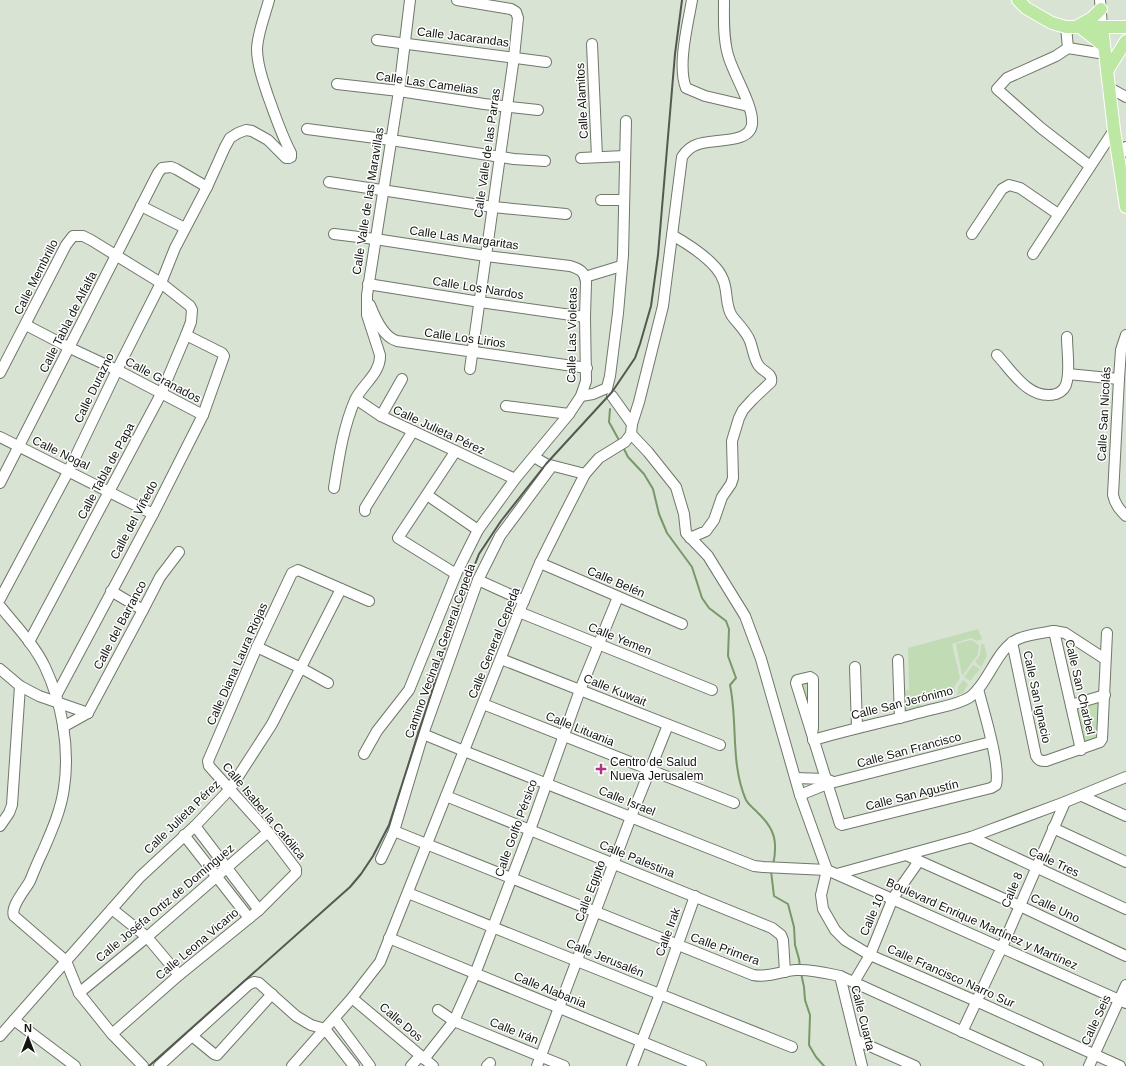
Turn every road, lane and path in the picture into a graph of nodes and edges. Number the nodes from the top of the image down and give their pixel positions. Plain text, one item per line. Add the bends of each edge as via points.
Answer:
1 (269, 0) edge
2 (410, 0) edge
3 (457, 0) edge
4 (692, 0) edge
5 (724, 0) edge
6 (1018, 0) edge
7 (1100, 4) edge
8 (1074, 27) junction
9 (1102, 27) junction
10 (1126, 27) edge
11 (377, 40) dead end
12 (1126, 41) edge
13 (404, 43) junction
14 (592, 44) dead end
15 (1068, 48) junction
16 (1104, 50) junction
17 (514, 57) junction
18 (546, 62) dead end
19 (1107, 71) junction
20 (337, 84) dead end
21 (1108, 87) junction
22 (399, 91) junction
23 (1126, 97) edge
24 (506, 106) junction
25 (748, 106) junction
26 (538, 110) dead end
27 (626, 121) dead end
28 (307, 129) dead end
29 (1114, 130) junction
30 (391, 140) junction
31 (1126, 147) edge
32 (499, 156) junction
33 (625, 156) junction
34 (597, 157) junction
35 (1119, 157) junction
36 (581, 158) dead end
37 (545, 161) dead end
38 (1090, 166) junction
39 (329, 182) dead end
40 (208, 187) junction
41 (384, 190) junction
42 (601, 200) dead end
43 (624, 200) junction
44 (141, 206) junction
45 (1126, 206) edge
46 (493, 207) junction
47 (566, 214) dead end
48 (1058, 214) junction
49 (185, 228) junction
50 (334, 234) dead end
51 (972, 234) dead end
52 (672, 235) junction
53 (375, 239) junction
54 (1033, 254) dead end
55 (116, 255) junction
56 (486, 256) junction
57 (621, 266) junction
58 (585, 277) junction
59 (161, 283) junction
60 (368, 284) junction
61 (367, 295) junction
62 (480, 302) junction
63 (585, 317) junction
64 (26, 325) junction
65 (186, 335) junction
66 (1126, 335) edge
67 (1067, 337) dead end
68 (70, 348) junction
69 (472, 352) junction
70 (997, 354) dead end
71 (587, 368) junction
72 (470, 369) dead end
73 (117, 370) junction
74 (0, 373) edge
75 (1068, 374) junction
76 (1119, 379) junction
77 (402, 380) dead end
78 (609, 392) junction
79 (161, 394) junction
80 (581, 396) junction
81 (356, 399) junction
82 (506, 406) dead end
83 (569, 414) junction
84 (203, 415) junction
85 (381, 416) junction
86 (632, 424) junction
87 (413, 431) junction
88 (0, 437) edge
89 (628, 438) junction
90 (19, 447) junction
91 (455, 452) junction
92 (534, 457) junction
93 (552, 466) junction
94 (69, 470) junction
95 (586, 474) junction
96 (515, 479) junction
97 (0, 483) edge
98 (334, 488) dead end
99 (110, 492) junction
100 (427, 495) junction
101 (365, 511) dead end
102 (154, 514) junction
103 (1126, 516) edge
104 (478, 530) junction
105 (690, 538) junction
106 (179, 552) dead end
107 (540, 563) junction
108 (456, 574) junction
109 (478, 580) junction
110 (341, 589) junction
111 (111, 591) junction
112 (618, 597) junction
113 (0, 599) edge
114 (368, 601) dead end
115 (524, 601) junction
116 (0, 606) edge
117 (143, 610) junction
118 (519, 612) junction
119 (682, 624) dead end
120 (1054, 631) junction
121 (1107, 633) dead end
122 (29, 642) junction
123 (1012, 642) junction
124 (600, 645) junction
125 (257, 647) junction
126 (501, 659) junction
127 (1105, 659) junction
128 (898, 660) dead end
129 (854, 667) dead end
130 (301, 668) junction
131 (0, 669) edge
132 (328, 683) dead end
133 (20, 686) junction
134 (978, 689) junction
135 (580, 690) junction
136 (712, 690) dead end
137 (1105, 695) junction
138 (57, 700) junction
139 (483, 704) junction
140 (1071, 704) junction
141 (88, 713) junction
142 (900, 718) junction
143 (668, 725) junction
144 (62, 727) junction
145 (857, 727) junction
146 (423, 734) junction
147 (564, 737) junction
148 (813, 737) junction
149 (992, 742) junction
150 (720, 745) dead end
151 (1081, 750) junction
152 (464, 751) junction
153 (364, 754) dead end
154 (209, 766) joint
155 (650, 771) junction
156 (1126, 777) edge
157 (796, 778) junction
158 (829, 782) junction
159 (547, 783) junction
160 (230, 789) junction
161 (800, 795) junction
162 (446, 796) junction
163 (1082, 796) junction
164 (1066, 802) junction
165 (734, 803) dead end
166 (1126, 816) edge
167 (632, 817) junction
168 (0, 826) edge
169 (195, 826) junction
170 (1053, 828) junction
171 (530, 830) junction
172 (394, 831) junction
173 (268, 832) junction
174 (184, 835) junction
175 (972, 837) junction
176 (427, 844) junction
177 (906, 855) junction
178 (381, 859) dead end
179 (919, 861) junction
180 (1126, 862) edge
181 (614, 864) junction
182 (227, 868) junction
183 (1036, 868) junction
184 (827, 870) junction
185 (296, 873) joint
186 (838, 874) junction
187 (217, 876) junction
188 (512, 879) junction
189 (408, 893) junction
190 (695, 896) junction
191 (893, 898) junction
192 (1020, 906) junction
193 (112, 909) junction
194 (1126, 909) edge
195 (259, 910) junction
196 (595, 913) junction
197 (249, 918) junction
198 (494, 927) junction
199 (147, 937) junction
200 (389, 938) junction
201 (677, 945) junction
202 (1002, 947) junction
203 (870, 954) junction
204 (1126, 956) edge
205 (66, 961) junction
206 (576, 962) junction
207 (790, 971) junction
208 (475, 974) junction
209 (179, 975) junction
210 (840, 976) junction
211 (854, 982) junction
212 (1126, 986) edge
213 (79, 993) junction
214 (272, 994) junction
215 (660, 994) junction
216 (352, 998) junction
217 (976, 1001) junction
218 (1123, 1001) edge
219 (560, 1008) junction
220 (438, 1010) dead end
221 (335, 1019) junction
222 (14, 1020) junction
223 (454, 1021) junction
224 (325, 1029) junction
225 (962, 1032) junction
226 (112, 1034) junction
227 (0, 1036) edge
228 (192, 1036) junction
229 (856, 1040) junction
230 (641, 1042) junction
231 (792, 1047) dead end
232 (1094, 1055) junction
233 (422, 1057) junction
234 (539, 1061) edge
235 (1015, 1062) edge
236 (137, 1064) edge
237 (75, 1066) edge
238 (159, 1066) edge
239 (292, 1066) edge
240 (354, 1066) edge
241 (370, 1066) edge
242 (411, 1066) edge
243 (433, 1066) edge
244 (564, 1066) edge
245 (632, 1066) edge
246 (701, 1066) edge
247 (862, 1066) edge
248 (915, 1066) edge
249 (1038, 1066) edge
250 (1089, 1066) edge
251 (1120, 1066) edge

1 - 40 street, Calle Durazno via 259,36 258,58 274,116 291,157 286,158 268,140 246,130 230,138 224,147
2 - 13 street, Calle Valle de las Maravillas
3 - 17 street, Calle Valle de las Parras via 504,7 516,12 518,18
4 - 25 street via 684,46 686,88 705,96
5 - 25 street via 727,54
6 - 8 main road via 1026,8 1052,23
7 - 8 main road via 1092,18
7 - 9 street
8 - 9 main road
8 - 15 street
8 - 16 main road
9 - 10 main road
9 - 16 main road
11 - 13 street, Calle Jacarandas
12 - 19 main road
13 - 17 street, Calle Jacarandas
13 - 22 street, Calle Valle de las Maravillas
14 - 34 street, Calle Alamitos
15 - 16 street
15 - 38 street via 1007,78 997,89
16 - 19 main road
17 - 18 street, Calle Jacarandas
17 - 24 street, Calle Valle de las Parras
19 - 21 main road
20 - 22 street, Calle Las Camelias
21 - 23 street
21 - 29 main road
22 - 24 street, Calle Las Camelias
22 - 30 street, Calle Valle de las Maravillas
24 - 26 street, Calle Las Camelias
24 - 32 street, Calle Valle de las Parras
25 - 52 street via 752,125 746,135 701,143 685,153 681,162
27 - 33 street
28 - 30 street
29 - 35 main road
29 - 38 street
30 - 32 street
30 - 41 street, Calle Valle de las Maravillas
31 - 35 street
32 - 37 street
32 - 46 street, Calle Valle de las Parras
33 - 34 street
33 - 43 street
34 - 36 street
35 - 45 main road
38 - 48 street
39 - 41 street
40 - 44 street, Calle Tabla de Alfalfa via 171,167 162,168
40 - 49 street, Calle Durazno
41 - 46 street
41 - 53 street, Calle Valle de las Maravillas
42 - 43 street
43 - 57 street
44 - 49 street
44 - 55 street, Calle Tabla de Alfalfa
46 - 47 street
46 - 56 street, Calle Valle de las Parras
48 - 51 street via 1020,188 1009,185 1002,189
48 - 54 street
49 - 59 street, Calle Durazno
50 - 53 street, Calle Las Margaritas
52 - 86 street via 663,306
52 - 105 street via 690,245 723,277 732,315 747,334 759,366 772,376 771,382 739,418 732,441 733,478 722,497 714,520 706,531
53 - 56 street, Calle Las Margaritas
53 - 60 street, Calle Valle de las Maravillas
55 - 59 street
55 - 64 street, Calle Membrillo via 82,236 73,236
55 - 68 street, Calle Tabla de Alfalfa
56 - 58 street, Calle Las Margaritas via 570,266 579,269
56 - 62 street, Calle Valle de las Parras
57 - 58 street
57 - 78 street
58 - 63 street, Calle Las Violetas
59 - 65 street, Calle Tabla de Papa via 192,308
59 - 73 street, Calle Durazno
60 - 61 street, Calle Valle de las Maravillas
60 - 62 street, Calle Los Nardos
61 - 69 street, Calle Los Lirios via 374,315 392,340
61 - 81 street, Calle Valle de las Maravillas via 367,315 380,361 378,368
62 - 63 street, Calle Los Nardos
62 - 69 street, Calle Valle de las Parras
63 - 71 street, Calle Las Violetas
64 - 68 street, Calle Granados
64 - 74 street, Calle Membrillo
65 - 79 street, Calle Tabla de Papa
65 - 84 street, Calle del Viñedo via 224,356
66 - 76 street, Calle San Nicolás via 1121,350
67 - 75 street
68 - 73 street, Calle Granados
68 - 90 street, Calle Tabla de Alfalfa
69 - 71 street, Calle Los Lirios
69 - 72 street, Calle Valle de las Parras
70 - 75 street via 1022,384 1037,393 1060,392 1067,382
71 - 80 street, Calle Las Violetas via 586,384
73 - 79 street, Calle Granados
73 - 94 street, Calle Durazno
75 - 76 street
76 - 103 street, Calle San Nicolás via 1113,495 1119,510
77 - 85 street
78 - 80 street
78 - 86 street
79 - 84 street, Calle Granados
79 - 99 street, Calle Tabla de Papa
80 - 83 street, Calle Las Violetas
81 - 85 street, Calle Julieta Pérez
81 - 98 street, Calle Valle de las Maravillas via 344,431
82 - 83 street
83 - 92 street, Camino Vecinal a General Cepeda
84 - 102 street, Calle del Viñedo
85 - 87 street, Calle Julieta Pérez
86 - 89 street
87 - 91 street, Calle Julieta Pérez
87 - 101 street
88 - 90 street, Calle Nogal
89 - 95 street, Calle General Cepeda via 599,458
89 - 105 street via 648,452 676,487 684,514 685,531
90 - 94 street, Calle Nogal
90 - 97 street, Calle Tabla de Alfalfa
91 - 96 street, Calle Julieta Pérez
91 - 100 street
92 - 93 street
92 - 96 street, Camino Vecinal a General Cepeda
93 - 95 street
93 - 109 street, Camino Vecinal a General Cepeda via 500,536
94 - 99 street, Calle Nogal
94 - 113 street, Calle Durazno
95 - 107 street, Calle General Cepeda
96 - 104 street, Camino Vecinal a General Cepeda
99 - 102 street, Calle Nogal
99 - 122 street, Calle Tabla de Papa
100 - 104 street
100 - 108 street via 398,538
102 - 111 street, Calle del Viñedo
104 - 108 street, Camino Vecinal a General Cepeda
105 - 157 street via 708,556 745,616 761,659
106 - 117 street, Calle del Barranco via 160,577
107 - 112 street, Calle Belén
107 - 115 street, Calle General Cepeda
108 - 153 street, Camino Vecinal a General Cepeda via 409,690 377,731
109 - 115 street
109 - 146 street, Camino Vecinal a General Cepeda
110 - 114 street
110 - 125 street, Calle Diana Laura Riojas via 298,570 292,573
110 - 130 street, Calle Julieta Pérez
111 - 117 street
111 - 138 street, Calle del Viñedo
112 - 119 street, Calle Belén
112 - 124 street, Calle Golfo Pérsico
115 - 118 street, Calle General Cepeda
116 - 122 street
117 - 141 street, Calle del Barranco
118 - 124 street, Calle Yemen
118 - 126 street, Calle General Cepeda
120 - 123 street via 1019,638
120 - 127 street via 1065,633
120 - 140 street, Calle San Charbel
121 - 127 street
122 - 138 street via 44,666
123 - 134 street, Calle San Jerónimo
123 - 151 street, Calle San Ignacio via 1038,760 1046,761
124 - 135 street, Calle Golfo Pérsico
124 - 136 street, Calle Yemen
125 - 130 street
125 - 154 street, Calle Diana Laura Riojas via 208,761
126 - 135 street, Calle Kuwait
126 - 139 street, Calle General Cepeda
127 - 137 street
128 - 142 street
129 - 145 street
130 - 132 street
130 - 160 street, Calle Julieta Pérez via 272,724
131 - 133 street
133 - 138 street via 40,696
133 - 168 street via 12,805
134 - 142 street, Calle San Jerónimo via 958,703
134 - 149 street
135 - 143 street, Calle Kuwait
135 - 147 street, Calle Golfo Pérsico
137 - 140 street
137 - 151 street via 1102,741
138 - 141 street
138 - 144 street
139 - 147 street, Calle Lituania
139 - 152 street, Calle General Cepeda
140 - 151 street, Calle San Charbel
141 - 144 street
142 - 145 street, Calle San Jerónimo
143 - 150 street, Calle Kuwait
143 - 155 street, Calle Egipto
144 - 205 street via 66,756 64,788 56,820 13,911 14,916
145 - 148 street, Calle San Jerónimo
146 - 152 street, Calle Israel
146 - 172 street, Camino Vecinal a General Cepeda
147 - 155 street, Calle Lituania
147 - 159 street, Calle Golfo Pérsico
148 - 148 street via 813,678 810,677 797,680 796,683
148 - 158 street
149 - 158 street, Calle San Francisco
149 - 158 street, Calle San Agustín via 997,780 996,785 991,788 845,825 840,824
152 - 159 street, Calle Israel
152 - 162 street, Calle General Cepeda
154 - 160 street, Calle Isabel la Católica
155 - 165 street, Calle Lituania
155 - 167 street, Calle Egipto
156 - 163 street
157 - 158 street, Calle San Francisco
157 - 161 street
158 - 161 street, Calle San Francisco
159 - 167 street, Calle Israel
159 - 171 street, Calle Golfo Pérsico
160 - 169 street, Calle Julieta Pérez
160 - 173 street, Calle Isabel la Católica
161 - 184 street
162 - 171 street, Calle Palestina
162 - 176 street, Calle General Cepeda
163 - 164 street
163 - 166 street
164 - 170 street, Calle 8
164 - 175 street
167 - 181 street, Calle Egipto
167 - 184 street, Calle Israel via 754,866
169 - 174 street, Calle Julieta Pérez
169 - 182 street
170 - 180 street
170 - 183 street, Calle 8
171 - 181 street, Calle Palestina
171 - 188 street, Calle Golfo Pérsico
172 - 176 street, Calle Primera
172 - 178 street, Camino Vecinal a General Cepeda
173 - 182 street, Calle Joséfa Ortiz de Domínguez
173 - 185 street, Calle Isabel la Católica via 296,869
174 - 187 street
174 - 193 street, Calle Julieta Pérez via 145,872
175 - 177 street
175 - 183 street, Calle Tres
176 - 188 street, Calle Primera
176 - 189 street, Calle General Cepeda
177 - 179 street, Calle Uno
177 - 186 street
179 - 191 street, Calle 10
179 - 192 street, Calle Uno
181 - 190 street, Calle Palestina
181 - 196 street, Calle Egipto
182 - 187 street, Calle Joséfa Ortiz de Domínguez
182 - 195 street
183 - 192 street, Calle 8
183 - 194 street, Calle Tres
184 - 186 street, Boulevard Enrique Martínez y Martínez
184 - 203 street, Calle Francisco Narro Sur via 821,895 822,909 839,935
185 - 195 street, Calle Leona Vicario
186 - 191 street, Boulevard Enrique Martínez y Martínez
187 - 197 street
187 - 199 street, Calle Joséfa Ortiz de Domínguez
188 - 196 street, Calle Primera
188 - 198 street, Calle Golfo Pérsico
189 - 198 street, Calle Jerusalén
189 - 200 street, Calle General Cepeda
190 - 201 street, Calle Irak
190 - 207 street, Calle Palestina via 778,931 784,940
191 - 202 street, Boulevard Enrique Martínez y Martínez
191 - 203 street, Calle 10
192 - 202 street, Calle 8
192 - 204 street, Calle Uno
193 - 199 street
193 - 205 street, Calle Julieta Pérez
195 - 197 street, Calle Leona Vicario
196 - 201 street, Calle Primera
196 - 206 street, Calle Egipto
197 - 209 street, Calle Leona Vicario
198 - 206 street, Calle Jerusalén
198 - 208 street, Calle Golfo Pérsico
199 - 209 street
199 - 213 street, Calle Joséfa Ortiz de Domínguez
200 - 208 street, Calle Alabania
200 - 216 street, Calle General Cepeda via 380,962
201 - 207 street, Calle Primera via 753,975 765,976
201 - 215 street, Calle Irak
202 - 217 street, Calle 8
202 - 218 street, Boulevard Enrique Martínez y Martínez
203 - 211 street, Calle 10
203 - 217 street, Calle Francisco Narro Sur
205 - 213 street
205 - 222 street, Calle Julieta Pérez
206 - 215 street, Calle Jerusalén
206 - 219 street, Calle Egipto
207 - 210 street, Calle Primera via 810,970
208 - 219 street, Calle Alabania
208 - 223 street, Calle Golfo Pérsico
209 - 226 street, Calle Leona Vicario
210 - 211 street, Calle Primera
210 - 229 street, Calle Cuarta
211 - 225 street, Calle Primera
212 - 218 street, Calle Seis
213 - 226 street
214 - 224 street via 296,1016 311,1025
214 - 228 street via 259,983 248,985
214 - 228 street via 217,1055
215 - 230 street, Calle Irak
215 - 231 street, Calle Jerusalén
216 - 221 street
216 - 233 street, Calle Dos
217 - 225 street, Calle 8
217 - 232 street, Calle Francisco Narro Sur
218 - 232 street, Calle Seis
219 - 230 street, Calle Alabania
219 - 234 street, Calle Egipto
220 - 223 street, Calle Irán
221 - 224 street
221 - 241 street
222 - 227 street, Calle Julieta Pérez
222 - 237 street
223 - 233 street, Calle Golfo Pérsico
223 - 234 street, Calle Irán
224 - 239 street
224 - 240 street
225 - 235 street, Calle Primera
226 - 236 street
228 - 238 street
229 - 247 street, Calle Cuarta
229 - 248 street
230 - 245 street, Calle Irak
230 - 246 street, Calle Alabania
232 - 250 street, Calle Seis
232 - 251 street, Calle Francisco Narro Sur
233 - 242 street, Calle Golfo Pérsico
233 - 243 street, Calle Dos
234 - 244 street, Calle Irán
235 - 249 street, Calle Primera

